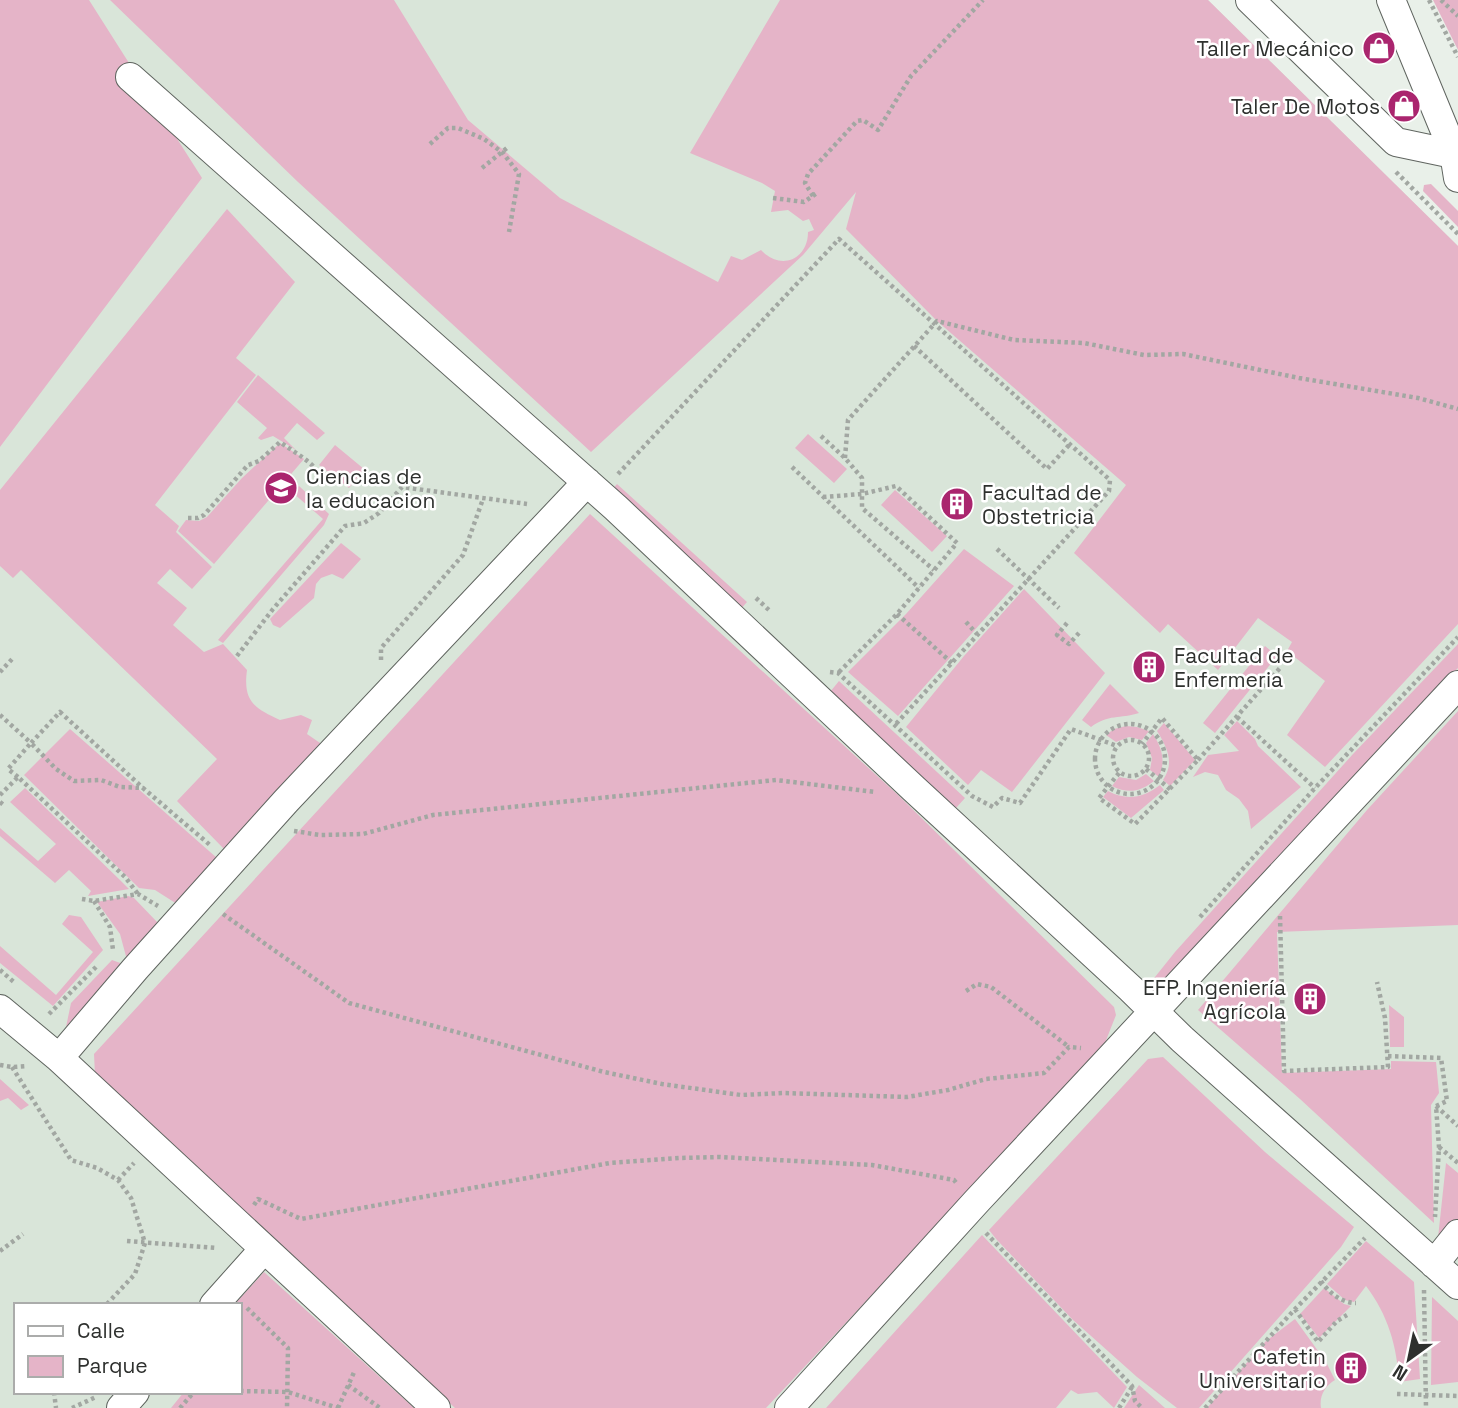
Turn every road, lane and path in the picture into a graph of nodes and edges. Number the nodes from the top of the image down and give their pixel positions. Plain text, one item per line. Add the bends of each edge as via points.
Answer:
1 (983, 0) edge
2 (1250, 0) edge
3 (1391, 0) edge
4 (1429, 0) edge
5 (1441, 0) edge
6 (1458, 16) edge
7 (1458, 57) edge
8 (130, 77) dead end
9 (430, 144) dead end
10 (505, 150) junction
11 (1457, 162) edge
12 (482, 169) dead end
13 (773, 198) dead end
14 (509, 232) dead end
15 (934, 323) junction
16 (914, 346) junction
17 (1458, 409) edge
18 (821, 436) dead end
19 (1070, 444) junction
20 (845, 458) junction
21 (314, 467) dead end
22 (792, 467) dead end
23 (616, 476) dead end
24 (587, 482) junction
25 (862, 494) junction
26 (535, 497) dead end
27 (823, 497) junction
28 (483, 499) junction
29 (188, 519) dead end
30 (997, 550) dead end
31 (934, 570) junction
32 (1027, 578) junction
33 (919, 588) junction
34 (1059, 608) dead end
35 (897, 614) junction
36 (966, 622) dead end
37 (1067, 623) dead end
38 (1079, 633) dead end
39 (977, 634) junction
40 (1458, 637) edge
41 (237, 656) dead end
42 (14, 657) dead end
43 (951, 663) junction
44 (1279, 668) dead end
45 (0, 672) edge
46 (380, 672) dead end
47 (1458, 685) edge
48 (0, 715) edge
49 (1237, 717) junction
50 (895, 725) junction
51 (1152, 731) junction
52 (1099, 741) junction
53 (31, 743) junction
54 (1142, 744) junction
55 (1117, 746) junction
56 (1198, 760) junction
57 (1146, 769) junction
58 (1119, 773) junction
59 (18, 777) junction
60 (1160, 780) junction
61 (1108, 787) junction
62 (143, 788) junction
63 (913, 788) junction
64 (1315, 788) junction
65 (1171, 790) junction
66 (0, 795) edge
67 (0, 802) edge
68 (5, 806) dead end
69 (268, 822) junction
70 (231, 865) junction
71 (138, 894) junction
72 (82, 899) dead end
73 (94, 901) junction
74 (1281, 908) dead end
75 (190, 909) junction
76 (1195, 923) dead end
77 (113, 950) junction
78 (135, 969) junction
79 (0, 970) edge
80 (1377, 982) dead end
81 (19, 988) dead end
82 (966, 991) dead end
83 (39, 1006) dead end
84 (0, 1009) edge
85 (1154, 1012) junction
86 (1069, 1047) junction
87 (1120, 1049) junction
88 (1388, 1056) junction
89 (59, 1058) junction
90 (12, 1067) dead end
91 (1436, 1106) junction
92 (1458, 1126) edge
93 (1439, 1147) junction
94 (1458, 1163) edge
95 (982, 1214) junction
96 (239, 1225) junction
97 (983, 1230) junction
98 (23, 1234) dead end
99 (1368, 1235) dead end
100 (976, 1239) dead end
101 (127, 1241) dead end
102 (145, 1242) junction
103 (216, 1248) dead end
104 (264, 1249) junction
105 (0, 1251) edge
106 (1440, 1259) edge
107 (1321, 1281) junction
108 (1458, 1285) edge
109 (108, 1303) edge
110 (216, 1303) edge
111 (1356, 1303) dead end
112 (243, 1304) dead end
113 (1295, 1309) junction
114 (1347, 1315) dead end
115 (368, 1345) junction
116 (348, 1385) junction
117 (1132, 1386) junction
118 (242, 1391) edge
119 (288, 1392) junction
120 (192, 1394) edge
121 (1397, 1394) dead end
122 (1425, 1395) junction
123 (1458, 1396) edge
124 (121, 1398) edge
125 (72, 1408) edge
126 (180, 1408) edge
127 (287, 1408) edge
128 (338, 1408) edge
129 (380, 1408) edge
130 (436, 1408) edge
131 (789, 1408) edge
132 (1119, 1408) edge
133 (1142, 1408) edge
134 (1205, 1408) edge
135 (1426, 1408) edge

1 - 13 path via 911,76 878,130 857,121 808,174 805,183 815,195 804,202
2 - 11 street via 1396,142
3 - 11 street
4 - 7 path
5 - 6 path
8 - 24 street
9 - 10 path via 448,128 458,128
10 - 12 path
10 - 14 path via 519,174
15 - 16 path
15 - 17 path via 1014,340 1084,343 1144,355 1183,354
15 - 19 path
15 - 23 path via 839,239
16 - 19 path via 1047,469
16 - 20 path via 848,419
18 - 20 path
19 - 32 path via 1110,480 1109,491
20 - 25 path via 862,478
21 - 29 path via 280,442 248,465 204,515
22 - 27 path
24 - 63 street
24 - 69 street
25 - 27 path
25 - 31 path via 862,508
25 - 31 path via 896,486 957,543
26 - 28 path via 526,505
27 - 33 path
28 - 41 path via 402,487 379,513 364,523 345,526
28 - 46 path via 463,555 381,648
30 - 32 path
31 - 33 path
32 - 34 path
32 - 39 path
33 - 35 path
35 - 43 path
35 - 50 path via 838,673
36 - 39 path
37 - 38 path via 1057,635 1069,644
39 - 43 path
40 - 64 path
42 - 45 path
43 - 50 path
44 - 49 path
47 - 85 street
48 - 53 path
49 - 56 path
49 - 64 path
50 - 52 path via 972,796 993,807 1002,798 1020,803 1071,729
51 - 52 path via 1126,724 1113,727
51 - 54 path
51 - 56 path via 1162,718
51 - 60 path via 1165,756
52 - 55 path
52 - 61 path via 1095,762
53 - 59 path via 8,769
53 - 62 path via 74,781 101,780 120,788
53 - 62 path via 60,712
54 - 55 path via 1129,740
54 - 57 path via 1149,757
55 - 58 path via 1112,760
56 - 65 path
57 - 58 path via 1135,776
57 - 60 path
58 - 61 path
59 - 66 path
59 - 71 path
60 - 61 path via 1135,794 1121,794
60 - 65 path
61 - 65 path via 1099,798 1135,824
62 - 70 path
63 - 69 path via 897,794 776,780 433,815 363,834 296,832
63 - 85 street
64 - 76 path
67 - 68 path
69 - 70 street
70 - 75 street
71 - 73 path
71 - 75 path via 170,912
72 - 73 path
73 - 77 path via 110,928
74 - 88 path via 1284,1071 1388,1067
75 - 78 street
75 - 86 path via 225,914 349,1003 604,1072 696,1091 906,1097 986,1079 1044,1073
77 - 78 path
77 - 83 path via 49,1015
78 - 89 street
79 - 81 path
80 - 88 path
82 - 86 path via 977,984 991,988
84 - 89 street
85 - 87 street
85 - 106 street
86 - 87 path
87 - 95 street
88 - 91 path via 1441,1058 1447,1101
89 - 96 street
90 - 102 path via 71,1160 118,1180 131,1198
91 - 92 path
91 - 93 path
93 - 94 path
93 - 106 path via 1434,1242
95 - 96 path via 954,1180 872,1165 720,1157 610,1163 301,1219 258,1199
95 - 97 path
95 - 131 street
96 - 104 street
97 - 100 path
97 - 117 path
98 - 105 path
99 - 107 path
101 - 102 path
102 - 103 path
102 - 109 path via 135,1274
104 - 110 street
104 - 115 street
106 - 108 street
106 - 122 path
107 - 111 path via 1345,1303
107 - 113 path
112 - 119 path via 288,1348
113 - 114 path via 1318,1342
113 - 134 path
115 - 116 path
115 - 130 street
116 - 128 path
116 - 129 path
117 - 132 path
117 - 133 path
118 - 119 path
119 - 127 path
119 - 128 path
120 - 126 path
121 - 122 path
122 - 123 path
122 - 135 path
124 - 125 path

